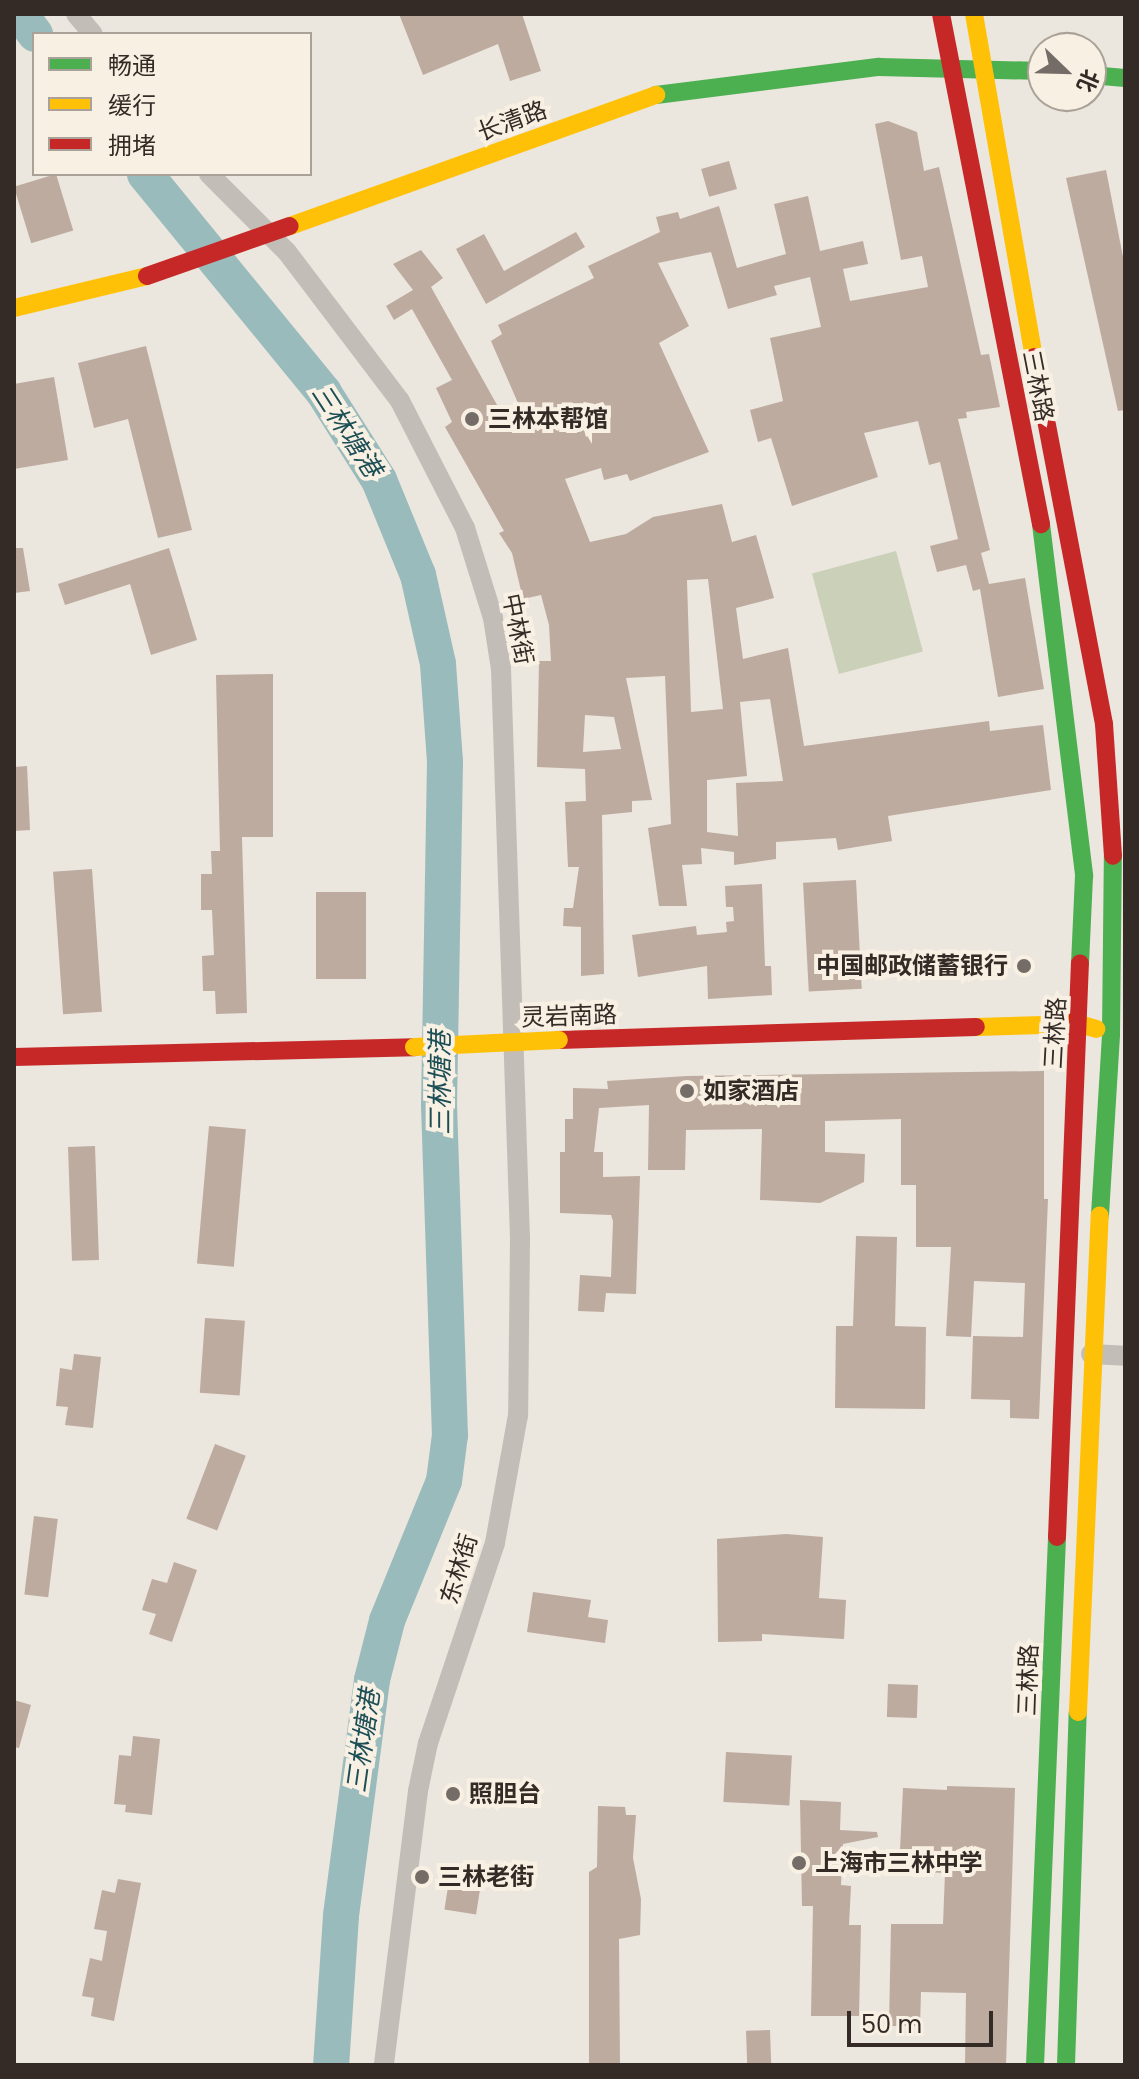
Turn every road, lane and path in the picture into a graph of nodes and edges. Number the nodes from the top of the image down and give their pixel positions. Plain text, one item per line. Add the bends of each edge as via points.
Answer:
1 (76, 14) edge
2 (941, 14) edge
3 (974, 14) edge
4 (91, 32) edge
5 (985, 66) junction
6 (950, 68) junction
7 (1027, 70) edge
8 (211, 176) edge
9 (14, 308) edge
10 (1079, 1024) junction
11 (1118, 1035) edge
12 (14, 1057) edge
13 (515, 1081) joint
14 (1091, 1354) junction
15 (1125, 1356) edge
16 (384, 2065) edge
17 (1035, 2065) edge
18 (1066, 2065) edge

1 - 4 street
2 - 6 main road, 三林路
3 - 5 main road, 三林路
5 - 6 main road, 长清路
5 - 7 main road, 长清路
5 - 11 main road, 三林路 via 1008,229 1078,567 1104,724
6 - 9 main road, 长清路, bridge via 800,73 662,93 147,276
6 - 10 main road, 三林路 via 1050,570 1070,712 1084,876
8 - 13 street, 中林街 via 281,246 400,401 465,528 489,605 505,740
10 - 11 main road, 灵岩南路
10 - 12 main road, 灵岩南路, bridge
10 - 17 main road, 三林路
11 - 14 main road, 三林路
13 - 16 street, 东林街 via 522,1337 514,1443 495,1543 426,1755
14 - 15 street
14 - 18 main road, 三林路

